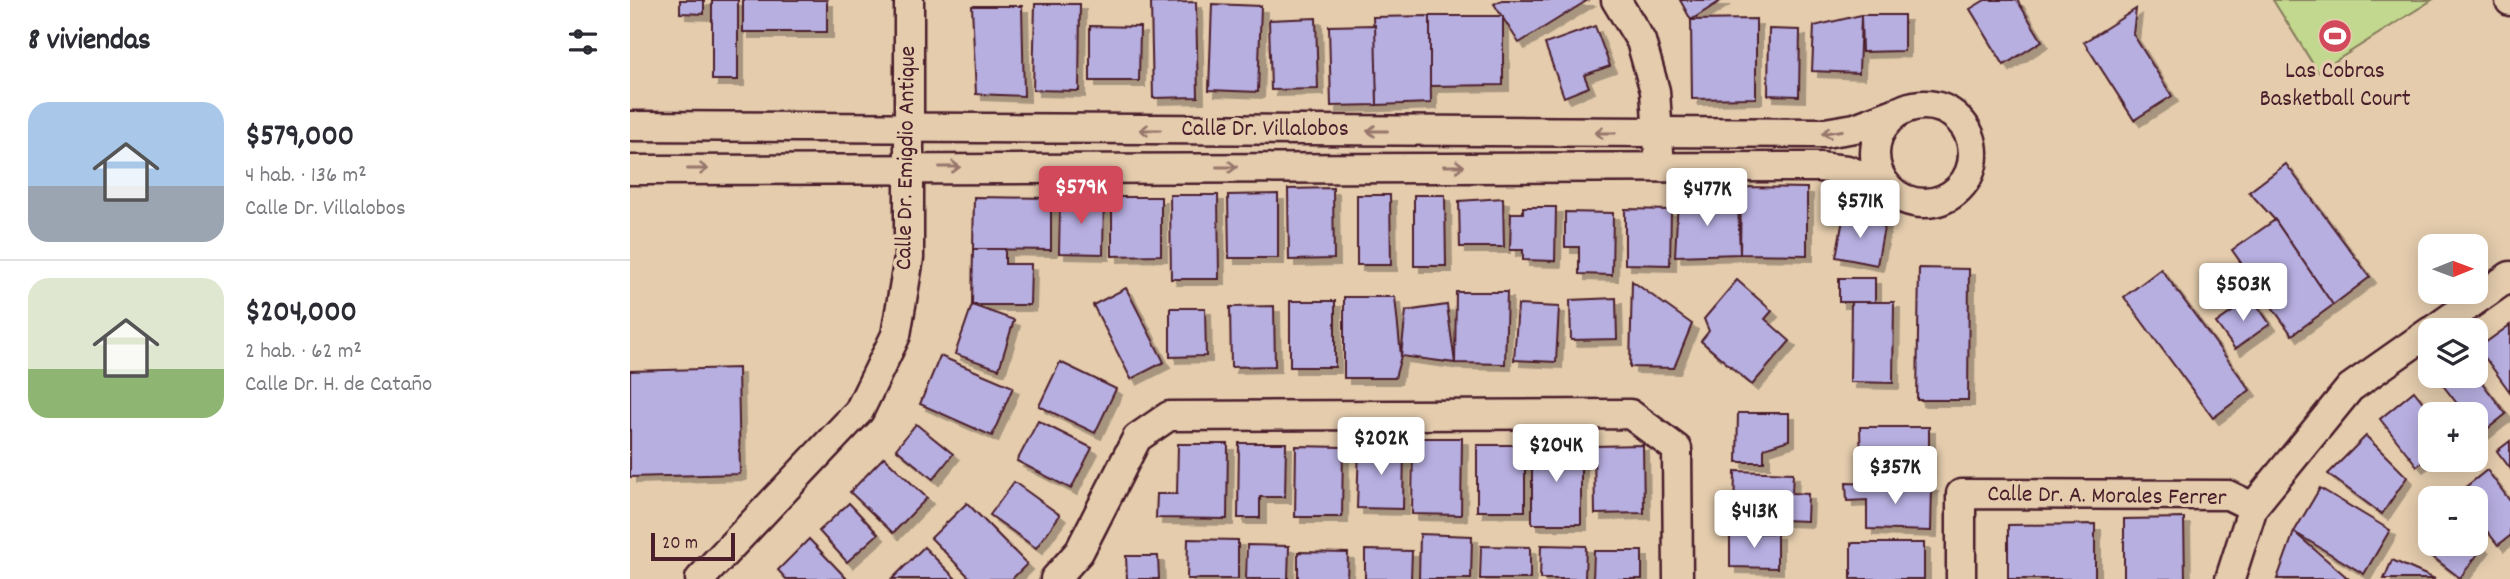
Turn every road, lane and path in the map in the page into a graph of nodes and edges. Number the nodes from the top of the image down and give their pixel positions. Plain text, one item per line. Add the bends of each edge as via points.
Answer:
1 (909, 0) edge
2 (1616, 0) edge
3 (1897, 112) junction
4 (630, 126) edge
5 (908, 128) junction
6 (1659, 133) junction
7 (1659, 165) junction
8 (908, 167) junction
9 (630, 170) edge
10 (1885, 184) junction
11 (2510, 276) edge
12 (2450, 318) edge
13 (2418, 340) edge
14 (2253, 508) junction
15 (700, 579) edge
16 (1055, 579) edge
17 (1678, 579) edge
18 (1961, 579) edge
19 (2230, 579) edge

1 - 5 street, Calle Dr. Emigdio Antique
2 - 6 street via 1642,41 1655,91
3 -> 6 street, Calle Dr. Villalobos via 1825,133
3 - 10 street via 1877,138 1876,162
3 - 10 street via 1928,104 1958,117 1968,130 1973,162 1968,178 1944,200 1928,204 1912,202
4 - 5 street, Calle Dr. Villalobos
6 -> 5 street, Calle Dr. Villalobos
5 - 8 street, Calle Dr. Emigdio Antique
6 - 7 street
8 -> 7 street, Calle Dr. Villalobos
7 - 10 street, Calle Dr. Villalobos via 1819,167 1847,170
9 -> 8 street, Calle Dr. Villalobos
8 - 15 street, Calle Dr. Emigdio Antique via 909,258 896,335 859,411
11 - 12 street
13 - 14 street via 2350,388
14 - 18 street, Calle Dr. A. Morales Ferrer via 2228,495 1961,494
14 - 19 street
16 - 17 street via 1079,552 1137,438 1169,416 1630,414 1677,449

